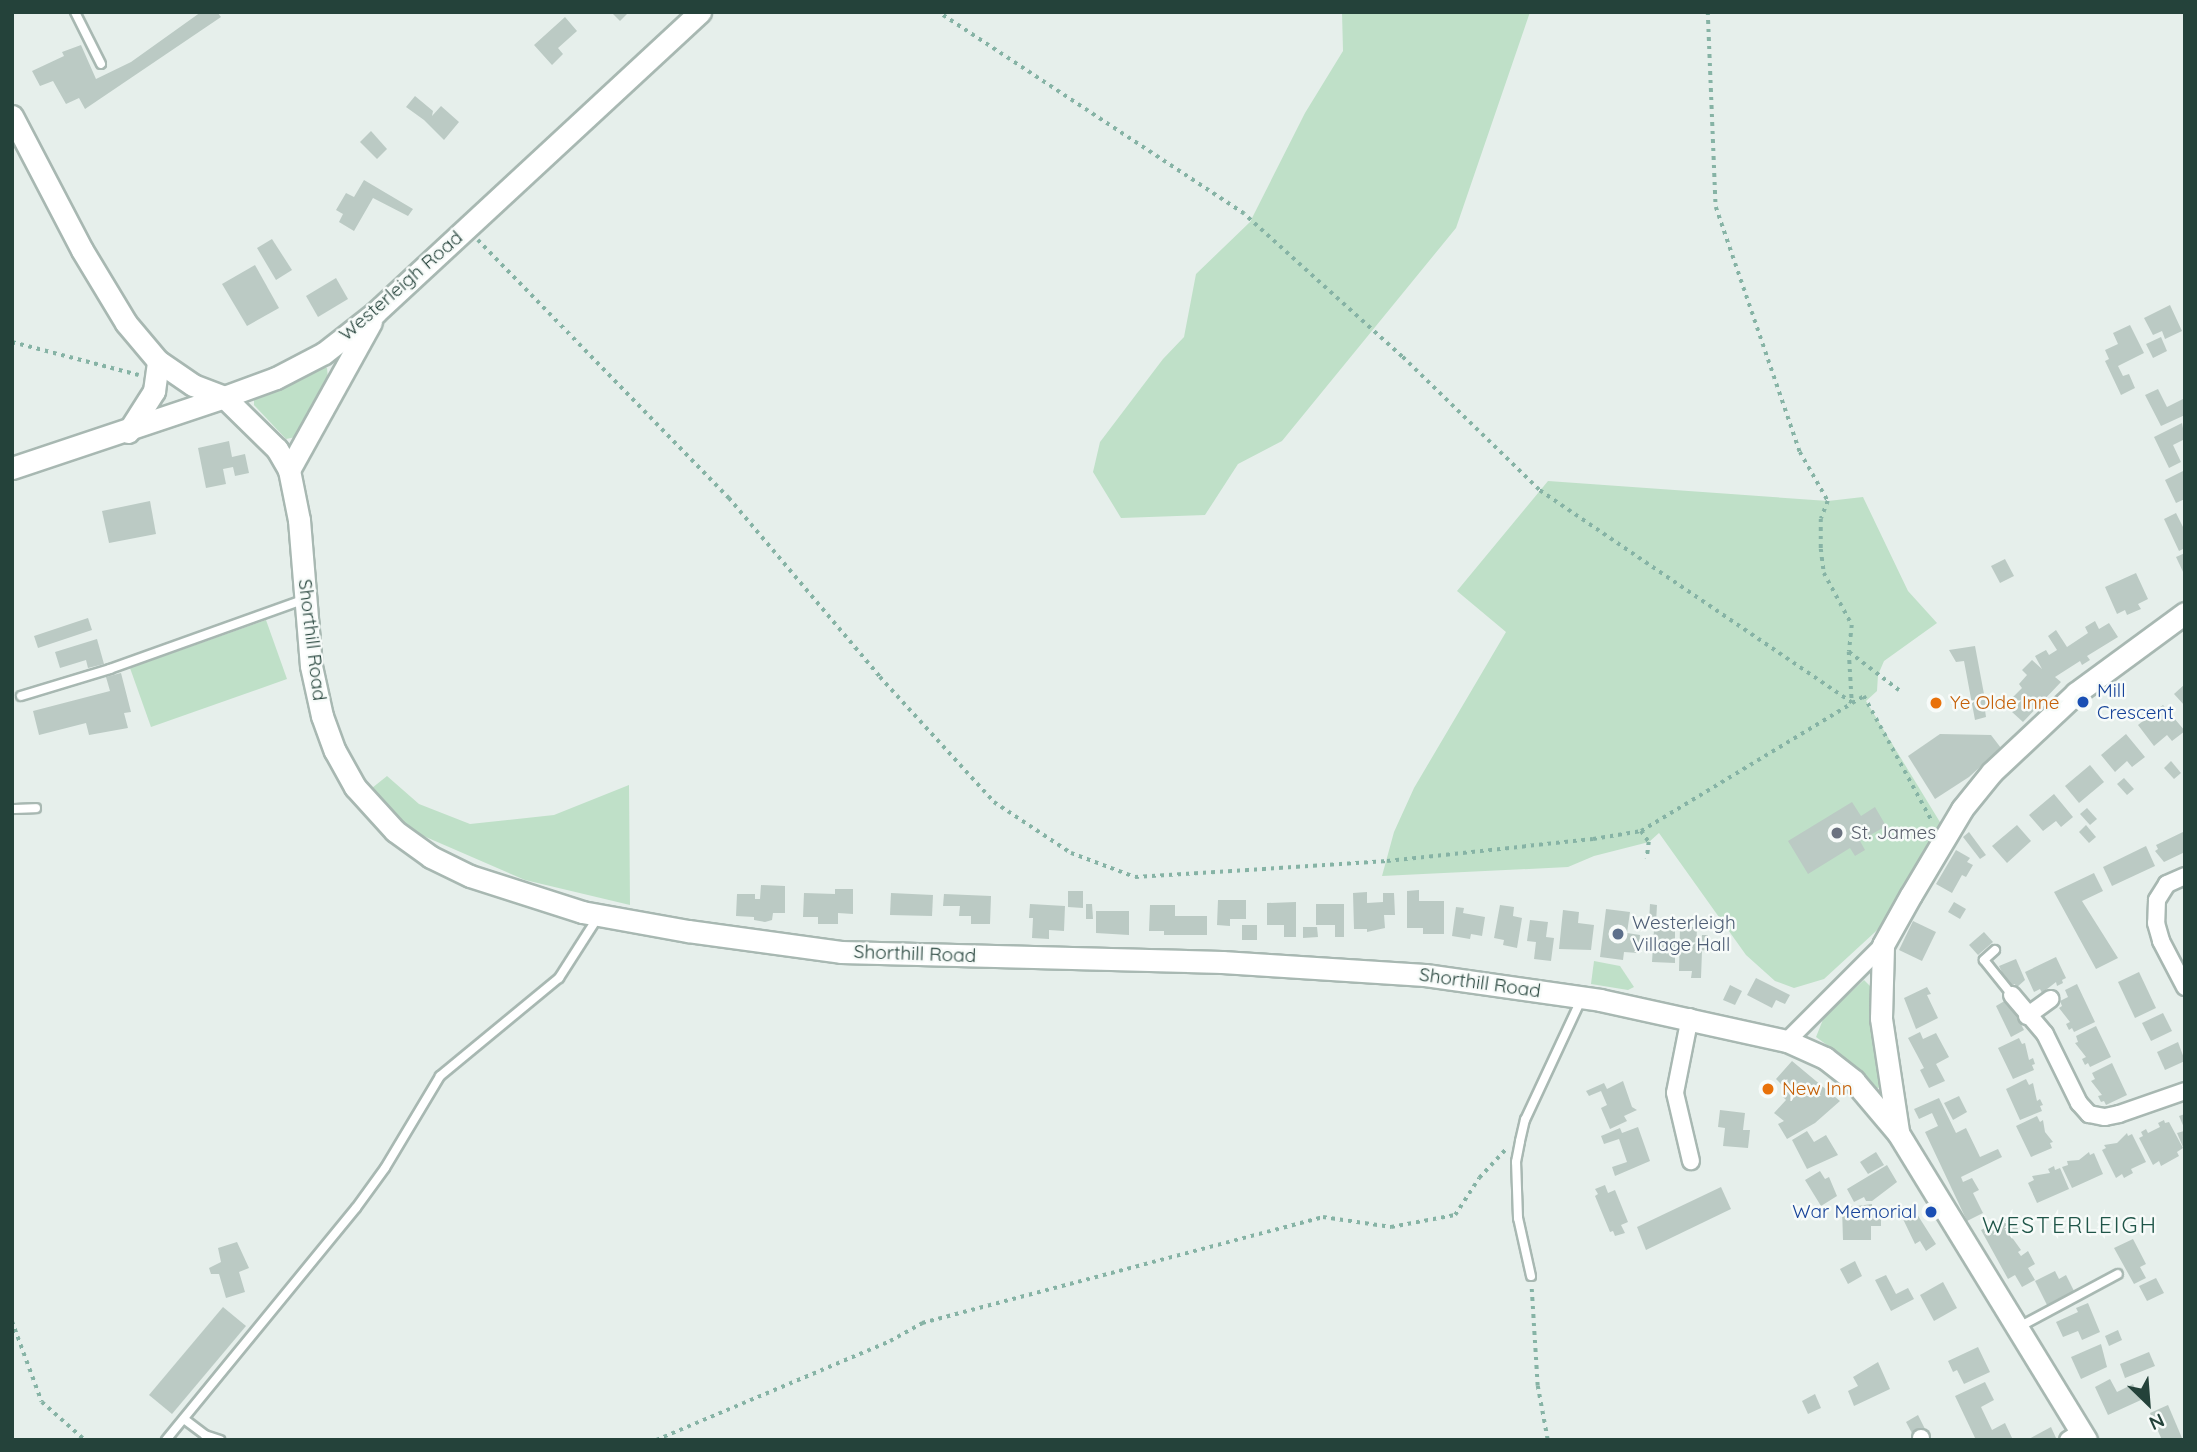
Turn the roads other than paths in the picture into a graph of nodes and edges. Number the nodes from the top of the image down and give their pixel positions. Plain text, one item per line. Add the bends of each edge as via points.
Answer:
1 (75, 12) edge
2 (700, 12) edge
3 (101, 64) dead end
4 (12, 116) edge
5 (375, 313) junction
6 (158, 361) junction
7 (224, 397) junction
8 (128, 432) junction
9 (12, 468) edge
10 (289, 470) junction
11 (306, 599) junction
12 (2185, 613) edge
13 (21, 696) dead end
14 (36, 807) dead end
15 (12, 809) edge
16 (2185, 876) edge
17 (599, 915) junction
18 (1883, 945) junction
19 (1995, 950) dead end
20 (2185, 987) edge
21 (2012, 995) joint
22 (1583, 997) junction
23 (2050, 999) dead end
24 (2027, 1016) junction
25 (1690, 1017) junction
26 (1787, 1041) junction
27 (2185, 1091) edge
28 (1898, 1133) junction
29 (1691, 1161) dead end
30 (2118, 1274) dead end
31 (1531, 1276) road end
32 (2017, 1328) junction
33 (184, 1419) junction
34 (2078, 1437) edge
35 (166, 1440) edge
36 (220, 1440) edge

1 - 3 lane
2 - 5 street, Westerleigh Road
4 - 6 street via 82,250 126,323
5 - 7 street, Westerleigh Road via 324,353 276,378
5 - 10 street
6 - 7 street via 193,385
6 - 8 street via 154,391
7 - 8 street, Westerleigh Road
7 - 10 street, Shorthill Road via 277,449
8 - 9 street, Westerleigh Road
10 - 11 street, Shorthill Road
11 - 13 lane
11 - 17 street, Shorthill Road via 311,666 323,716 355,787 396,831 432,858 470,876
12 - 18 street via 2095,677 1992,772 1962,809
14 - 15 lane
16 - 20 street via 2167,884 2157,900 2156,923
17 - 22 street, Shorthill Road via 841,952 1236,963 1425,975
17 - 33 lane via 559,978 440,1076 356,1208
18 - 26 street
18 - 28 street via 1881,1018
19 - 21 lane via 1984,960
21 - 24 street
22 - 25 street, Shorthill Road
22 - 31 lane via 1525,1120 1516,1162 1518,1218
23 - 24 street
24 - 27 street via 2045,1034 2079,1104 2089,1114 2119,1114
25 - 26 street, Shorthill Road
25 - 29 street via 1675,1093
26 - 28 street, Shorthill Road via 1825,1058 1854,1081
28 - 32 street
30 - 32 lane
32 - 34 street
33 - 35 lane
33 - 36 lane

